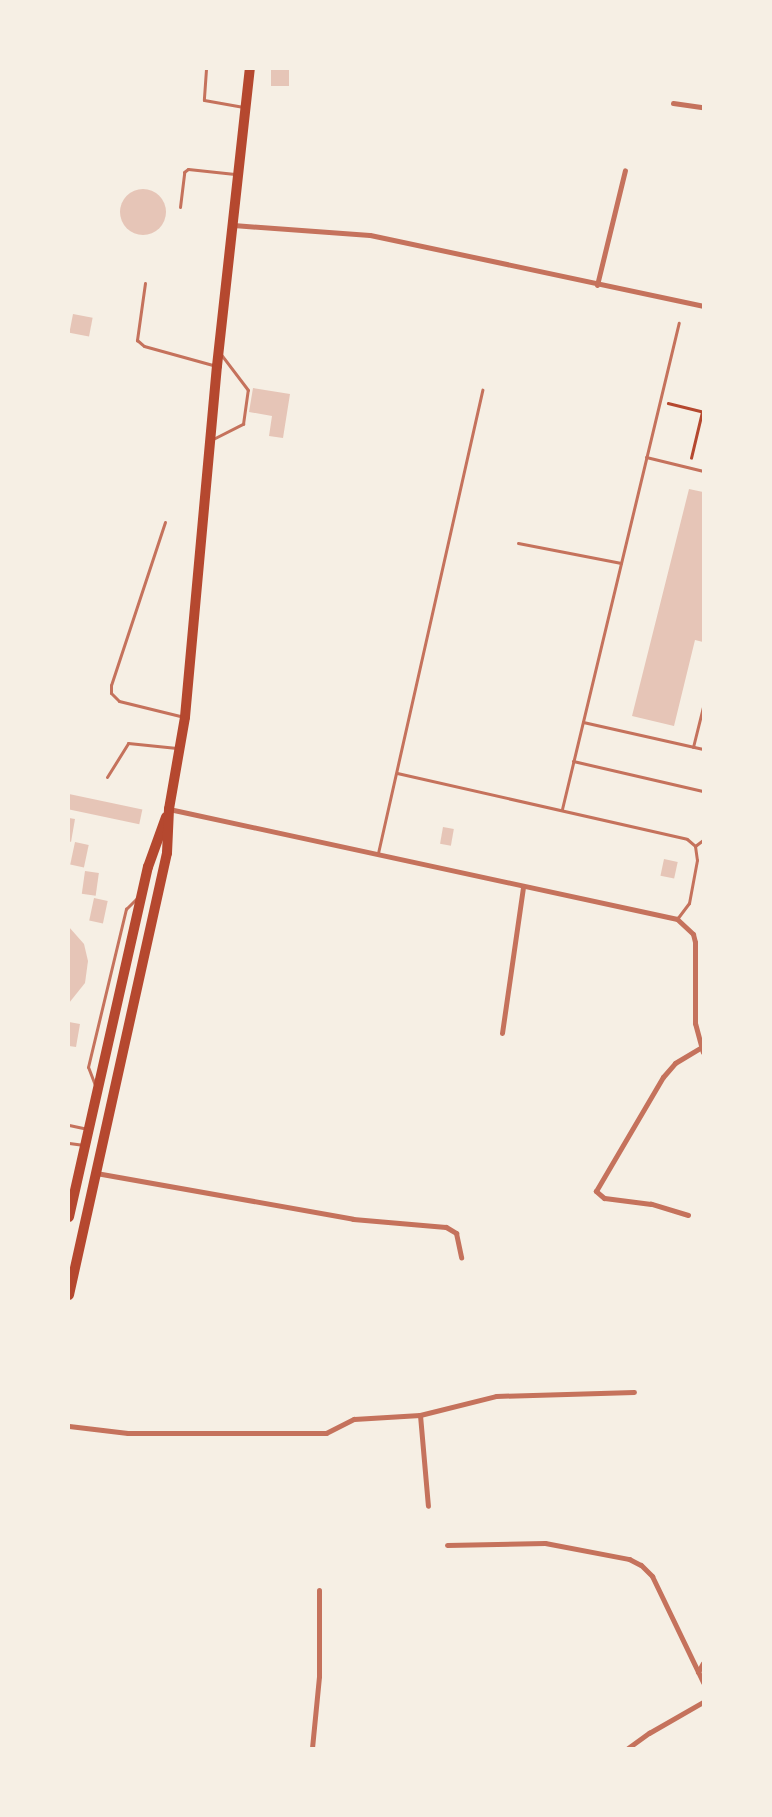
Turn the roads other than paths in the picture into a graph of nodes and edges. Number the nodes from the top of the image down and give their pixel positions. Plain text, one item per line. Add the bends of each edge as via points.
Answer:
1 (206, 69) edge
2 (250, 69) edge
3 (673, 104) dead end
4 (246, 107) junction
5 (703, 107) edge
6 (624, 170) dead end
7 (238, 174) junction
8 (180, 207) dead end
9 (233, 226) junction
10 (145, 283) dead end
11 (597, 284) junction
12 (703, 306) edge
13 (679, 323) dead end
14 (219, 350) junction
15 (217, 366) junction
16 (482, 390) dead end
17 (210, 440) junction
18 (646, 457) junction
19 (703, 471) edge
20 (165, 522) dead end
21 (518, 543) dead end
22 (621, 563) junction
23 (703, 707) edge
24 (185, 717) junction
25 (583, 722) junction
26 (693, 746) junction
27 (180, 748) junction
28 (703, 749) edge
29 (573, 761) junction
30 (397, 773) junction
31 (107, 777) dead end
32 (703, 791) edge
33 (169, 809) junction
34 (562, 809) junction
35 (703, 840) edge
36 (695, 846) junction
37 (378, 853) junction
38 (523, 887) junction
39 (677, 919) junction
40 (502, 1033) dead end
41 (702, 1050) edge
42 (69, 1125) edge
43 (89, 1129) junction
44 (69, 1143) edge
45 (85, 1145) junction
46 (96, 1173) junction
47 (688, 1215) dead end
48 (69, 1217) edge
49 (461, 1257) dead end
50 (69, 1296) edge
51 (634, 1392) dead end
52 (420, 1415) junction
53 (69, 1426) edge
54 (428, 1506) dead end
55 (447, 1545) dead end
56 (319, 1590) dead end
57 (703, 1663) edge
58 (698, 1672) junction
59 (703, 1682) edge
60 (703, 1702) edge
61 (312, 1748) edge
62 (628, 1748) edge

1 - 4 lane via 204,100
2 - 4 main road
3 - 5 street
4 - 7 main road
6 - 11 street
7 - 8 lane via 188,169 184,172
7 - 9 main road
9 - 11 street via 370,235
9 - 14 main road
10 - 15 lane via 138,340 144,346
11 - 12 street
13 - 18 lane
14 - 15 main road
14 - 17 lane via 248,390 243,424
15 - 17 main road
16 - 30 lane
17 - 24 main road
18 - 19 lane
18 - 22 lane
20 - 24 lane via 111,693 119,702
21 - 22 lane
22 - 25 lane
23 - 26 lane
24 - 27 main road
25 - 26 lane
25 - 29 lane
26 - 28 lane
27 - 31 lane via 128,743
27 - 33 main road
29 - 32 lane
29 - 34 lane
30 - 34 lane
30 - 37 lane
33 - 37 street
33 - 43 main road via 142,894
33 - 46 main road via 164,870
34 - 36 lane via 677,835
35 - 36 lane
36 - 39 lane via 698,860 689,903
37 - 38 street
38 - 39 street
38 - 40 street
39 - 41 street via 693,934 695,942 695,1023
41 - 47 street via 675,1063 663,1077 596,1191 604,1198 651,1204
42 - 43 lane
43 - 45 main road
44 - 45 lane
45 - 48 main road
46 - 49 street via 353,1219 446,1227 456,1233
46 - 50 main road
51 - 52 street via 496,1396
52 - 53 street via 354,1419 326,1434 128,1433
52 - 54 street
55 - 58 street via 545,1543 629,1559 641,1565 652,1576
56 - 61 street via 319,1676
57 - 58 street
58 - 59 street
60 - 62 street

